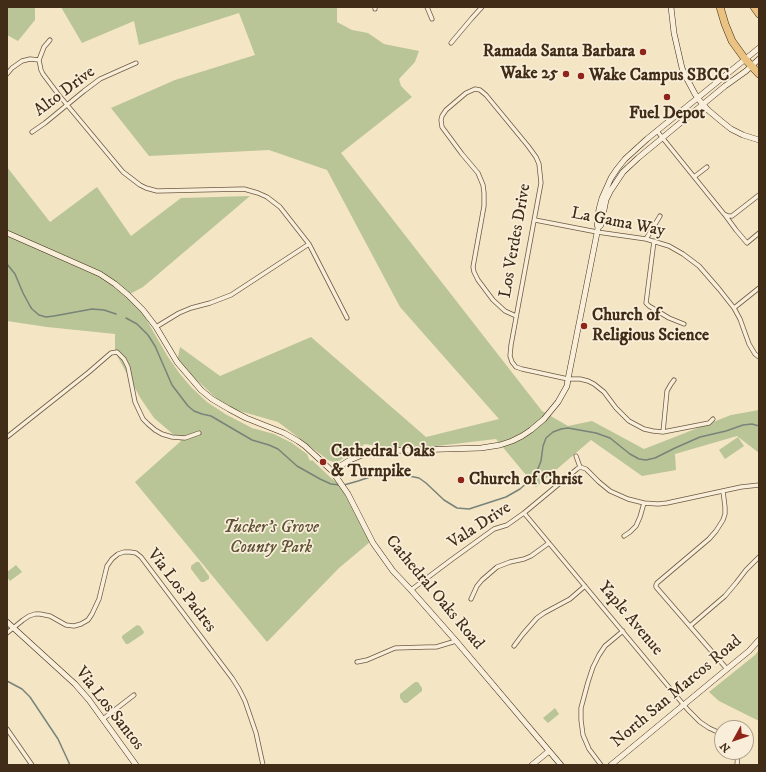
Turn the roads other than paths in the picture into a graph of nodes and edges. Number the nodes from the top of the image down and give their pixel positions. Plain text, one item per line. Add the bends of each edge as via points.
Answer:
1 (427, 7) edge
2 (482, 7) edge
3 (671, 7) edge
4 (720, 7) edge
5 (754, 7) edge
6 (759, 14) edge
7 (432, 19) dead end
8 (50, 40) dead end
9 (451, 43) dead end
10 (759, 48) edge
11 (745, 59) junction
12 (759, 59) edge
13 (39, 60) junction
14 (136, 63) dead end
15 (751, 66) junction
16 (7, 74) edge
17 (759, 74) edge
18 (698, 97) junction
19 (703, 104) junction
20 (67, 105) junction
21 (657, 131) junction
22 (32, 132) dead end
23 (662, 137) junction
24 (759, 140) edge
25 (707, 167) dead end
26 (694, 177) junction
27 (759, 195) edge
28 (724, 214) junction
29 (660, 216) dead end
30 (535, 220) junction
31 (598, 230) junction
32 (7, 233) edge
33 (759, 233) edge
34 (646, 239) junction
35 (654, 241) junction
36 (309, 244) junction
37 (759, 288) edge
38 (734, 308) junction
39 (516, 316) junction
40 (347, 318) dead end
41 (684, 324) dead end
42 (156, 327) junction
43 (759, 357) edge
44 (568, 379) junction
45 (674, 380) dead end
46 (713, 420) dead end
47 (663, 432) junction
48 (199, 433) dead end
49 (7, 437) edge
50 (576, 456) dead end
51 (580, 467) junction
52 (332, 470) junction
53 (759, 485) edge
54 (723, 491) junction
55 (644, 503) junction
56 (524, 513) junction
57 (624, 536) dead end
58 (549, 543) junction
59 (759, 557) edge
60 (585, 586) junction
61 (412, 590) junction
62 (471, 600) dead end
63 (7, 622) edge
64 (690, 626) junction
65 (13, 628) junction
66 (623, 631) junction
67 (7, 633) edge
68 (759, 640) edge
69 (456, 641) junction
70 (514, 646) dead end
71 (358, 662) dead end
72 (727, 670) junction
73 (134, 695) dead end
74 (684, 705) junction
75 (103, 719) junction
76 (7, 729) edge
77 (714, 730) edge
78 (549, 751) junction
79 (32, 765) edge
80 (136, 765) edge
81 (263, 765) edge
82 (532, 765) edge
83 (561, 765) edge
84 (601, 765) edge
85 (612, 765) edge

1 - 7 street
2 - 9 street
3 - 18 main road via 682,68
4 - 11 highway via 732,41
5 - 6 highway
8 - 13 street
10 - 11 main road
11 - 15 highway
11 - 18 main road
12 - 15 main road
13 - 16 street via 22,61
13 - 20 street via 46,80
14 - 20 street, Alto Drive via 100,79
15 - 17 highway
15 - 19 main road
18 - 19 main road
18 - 21 main road
19 - 23 main road
19 - 24 main road via 732,129
20 - 22 street, Alto Drive
20 - 36 street via 123,172 140,185 157,191 244,189 258,193 280,207
21 - 23 street
21 - 31 main road via 625,159 611,178 602,198
23 - 26 street
23 - 31 main road via 616,181 606,200
25 - 26 street
26 - 28 street
27 - 28 street via 732,216
28 - 33 street via 747,242
29 - 34 street
30 - 31 street, La Gama Way
30 - 39 street, Los Verdes Drive
30 - 39 street, Los Verdes Drive via 541,183 536,157 486,95 475,89 466,93 446,110 440,120 442,127 478,173 483,185 484,206 474,272 493,300 505,311
31 - 34 street, La Gama Way
31 - 44 main road
32 - 42 main road, Cathedral Oaks Road via 100,274 128,295
34 - 35 street, La Gama Way
35 - 38 street, La Gama Way via 669,246 692,260
35 - 41 street via 646,303 669,318
36 - 40 street
36 - 42 street via 231,295 179,313
37 - 38 street
38 - 43 street, La Gama Way via 749,344
39 - 44 street, Los Verdes Drive via 510,352 516,367
42 - 52 main road, Cathedral Oaks Road via 177,362 212,399 246,418 298,441
44 - 47 street via 580,379 594,384 629,421 644,429
44 - 52 main road via 558,402 548,415 538,425 512,441 481,448 378,452 350,460
45 - 47 street via 668,391
46 - 47 street
48 - 49 street via 185,438 172,438 148,424 135,402 128,367 117,352 111,353
50 - 51 street
51 - 55 street via 586,469 610,491
51 - 56 street, Vala Drive
52 - 61 main road, Cathedral Oaks Road via 384,560
53 - 54 street
54 - 55 street via 667,503
54 - 64 street via 725,514 716,531 656,585
55 - 57 street via 636,526
56 - 58 street, Yaple Avenue
56 - 61 street, Vala Drive via 507,525 494,529
58 - 60 street, Yaple Avenue
58 - 62 street via 524,560 497,567 477,586
59 - 64 street via 725,596
60 - 66 street, Yaple Avenue
60 - 70 street via 570,599 537,618
61 - 69 main road, Cathedral Oaks Road
63 - 65 main road, Via Los Santos
64 - 72 street
65 - 67 street, Via Los Padres
65 - 75 main road, Via Los Santos via 75,684
65 - 81 street, Via Los Padres via 35,614 50,616 66,625 74,626 88,620 99,599 107,566 112,559 124,552 136,553 239,689 256,733
66 - 74 street, Yaple Avenue
66 - 84 street via 599,654 581,708 583,735 589,749
68 - 72 main road, North San Marcos Road
69 - 71 street via 436,647 395,648
69 - 78 main road, Cathedral Oaks Road
72 - 74 main road, North San Marcos Road
73 - 75 street
74 - 77 street, Yaple Avenue via 700,722
74 - 85 main road, North San Marcos Road
75 - 80 main road, Via Los Santos
76 - 79 street
78 - 82 main road
78 - 83 main road, Cathedral Oaks Road

